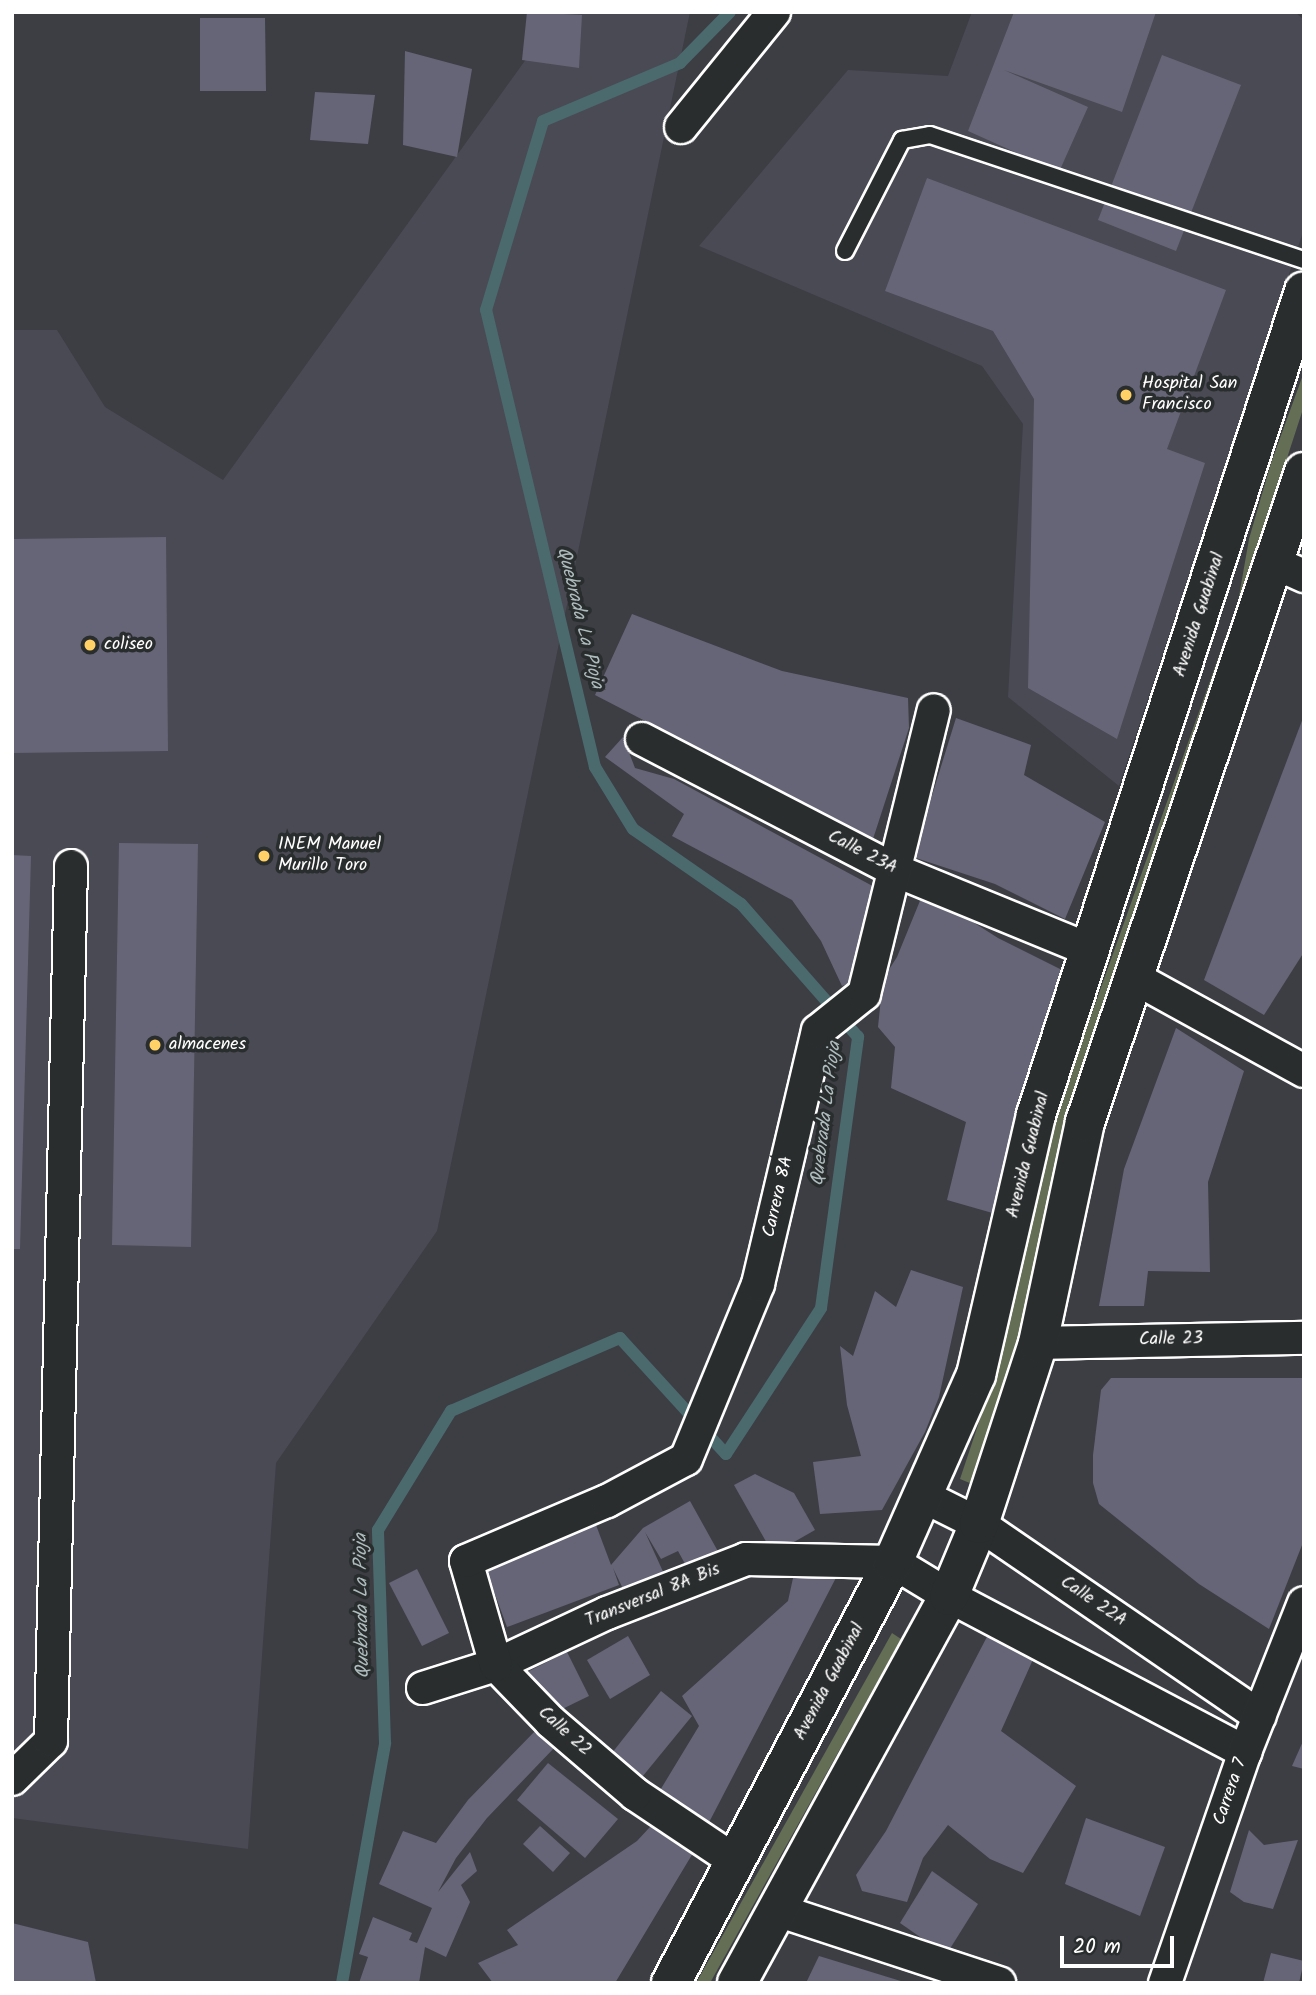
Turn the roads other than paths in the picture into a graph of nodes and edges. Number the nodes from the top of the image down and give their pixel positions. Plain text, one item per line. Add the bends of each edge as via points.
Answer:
1 (774, 12) edge
2 (681, 127) dead end
3 (845, 251) dead end
4 (1304, 260) edge
5 (1304, 291) edge
6 (1303, 479) edge
7 (1290, 569) edge
8 (934, 710) dead end
9 (642, 739) dead end
10 (71, 866) dead end
11 (897, 872) junction
12 (1090, 950) junction
13 (1133, 977) junction
14 (1304, 1071) edge
15 (1304, 1338) edge
16 (1038, 1343) junction
17 (923, 1496) junction
18 (979, 1524) junction
19 (466, 1561) joint
20 (893, 1562) junction
21 (949, 1597) junction
22 (1304, 1603) edge
23 (496, 1665) junction
24 (423, 1688) dead end
25 (1259, 1716) junction
26 (1245, 1752) junction
27 (12, 1779) edge
28 (731, 1858) junction
29 (777, 1910) junction
30 (671, 1983) edge
31 (737, 1983) edge
32 (999, 1983) edge
33 (1165, 1983) edge

1 - 2 street
3 - 4 lane via 902,140 930,135
5 - 12 main road, Avenida Guabinal
6 - 7 main road
7 - 13 main road
8 - 11 street, Carrera 8A
9 - 11 street, Calle 23A
10 - 27 street via 51,1741
11 - 12 street, Calle 23A
11 - 19 street, Carrera 8A via 864,994 818,1031 758,1284 686,1459 607,1501
12 - 17 main road, Avenida Guabinal via 1036,1115 976,1375
13 - 14 street
13 - 16 main road via 1085,1122
15 - 16 street, Calle 23
16 - 18 main road
17 - 18 street, Calle 22A
17 - 20 main road, Avenida Guabinal
18 - 21 main road
18 - 25 street, Calle 22A
19 - 23 street, Calle 22
20 - 21 street
20 - 23 street, Transversal 8A Bis via 746,1559 607,1613
20 - 28 main road, Avenida Guabinal
21 - 26 street
21 - 29 main road
22 - 25 street, Carrera 7
23 - 24 street, Transversal 8A Bis
23 - 28 street, Calle 22 via 551,1722 635,1794
25 - 26 street, Carrera 7
26 - 33 street, Carrera 7
28 - 30 main road, Avenida Guabinal
29 - 31 main road
29 - 32 street

